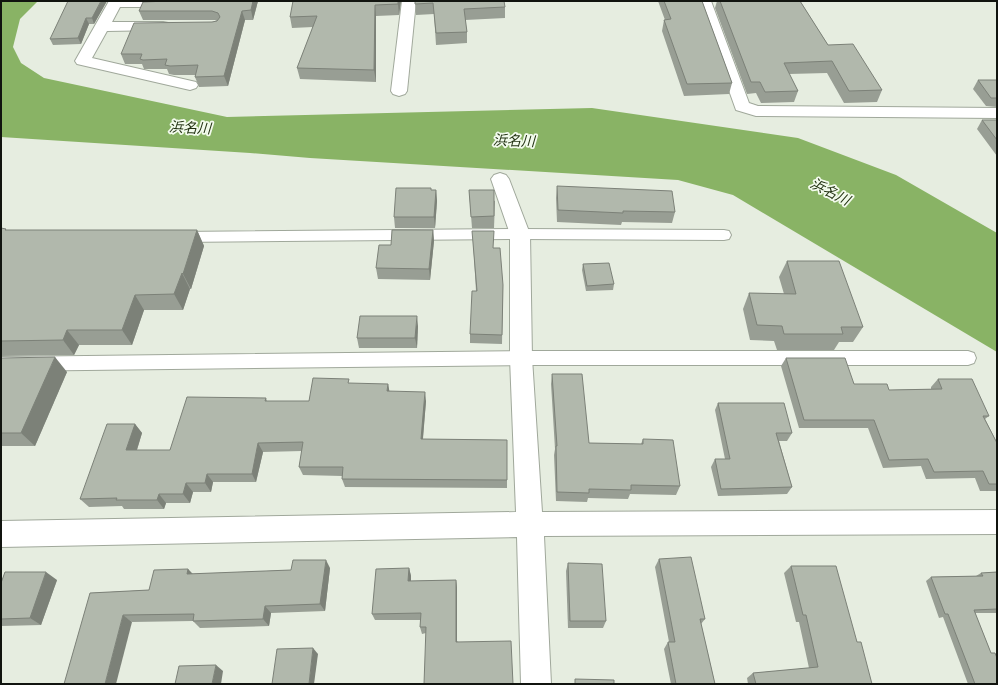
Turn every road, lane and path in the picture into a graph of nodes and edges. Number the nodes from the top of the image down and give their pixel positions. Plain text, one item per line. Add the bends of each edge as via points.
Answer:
1 (409, 1) edge
2 (704, 1) edge
3 (116, 2) edge
4 (182, 3) edge
5 (177, 26) edge
6 (102, 27) junction
7 (190, 85) dead end
8 (399, 91) dead end
9 (997, 113) edge
10 (500, 179) dead end
11 (520, 234) junction
12 (724, 235) dead end
13 (169, 237) edge
14 (521, 358) junction
15 (968, 358) dead end
16 (1, 364) edge
17 (997, 522) edge
18 (530, 524) junction
19 (1, 534) edge
20 (536, 684) edge

1 - 8 street
2 - 9 street via 742,106 756,111
3 - 4 street
3 - 6 street
5 - 6 street
6 - 7 street via 83,61
10 - 11 street
11 - 12 lane
11 - 13 lane
11 - 14 street
14 - 15 lane
14 - 16 lane
14 - 18 street
17 - 18 street
18 - 19 street
18 - 20 street

